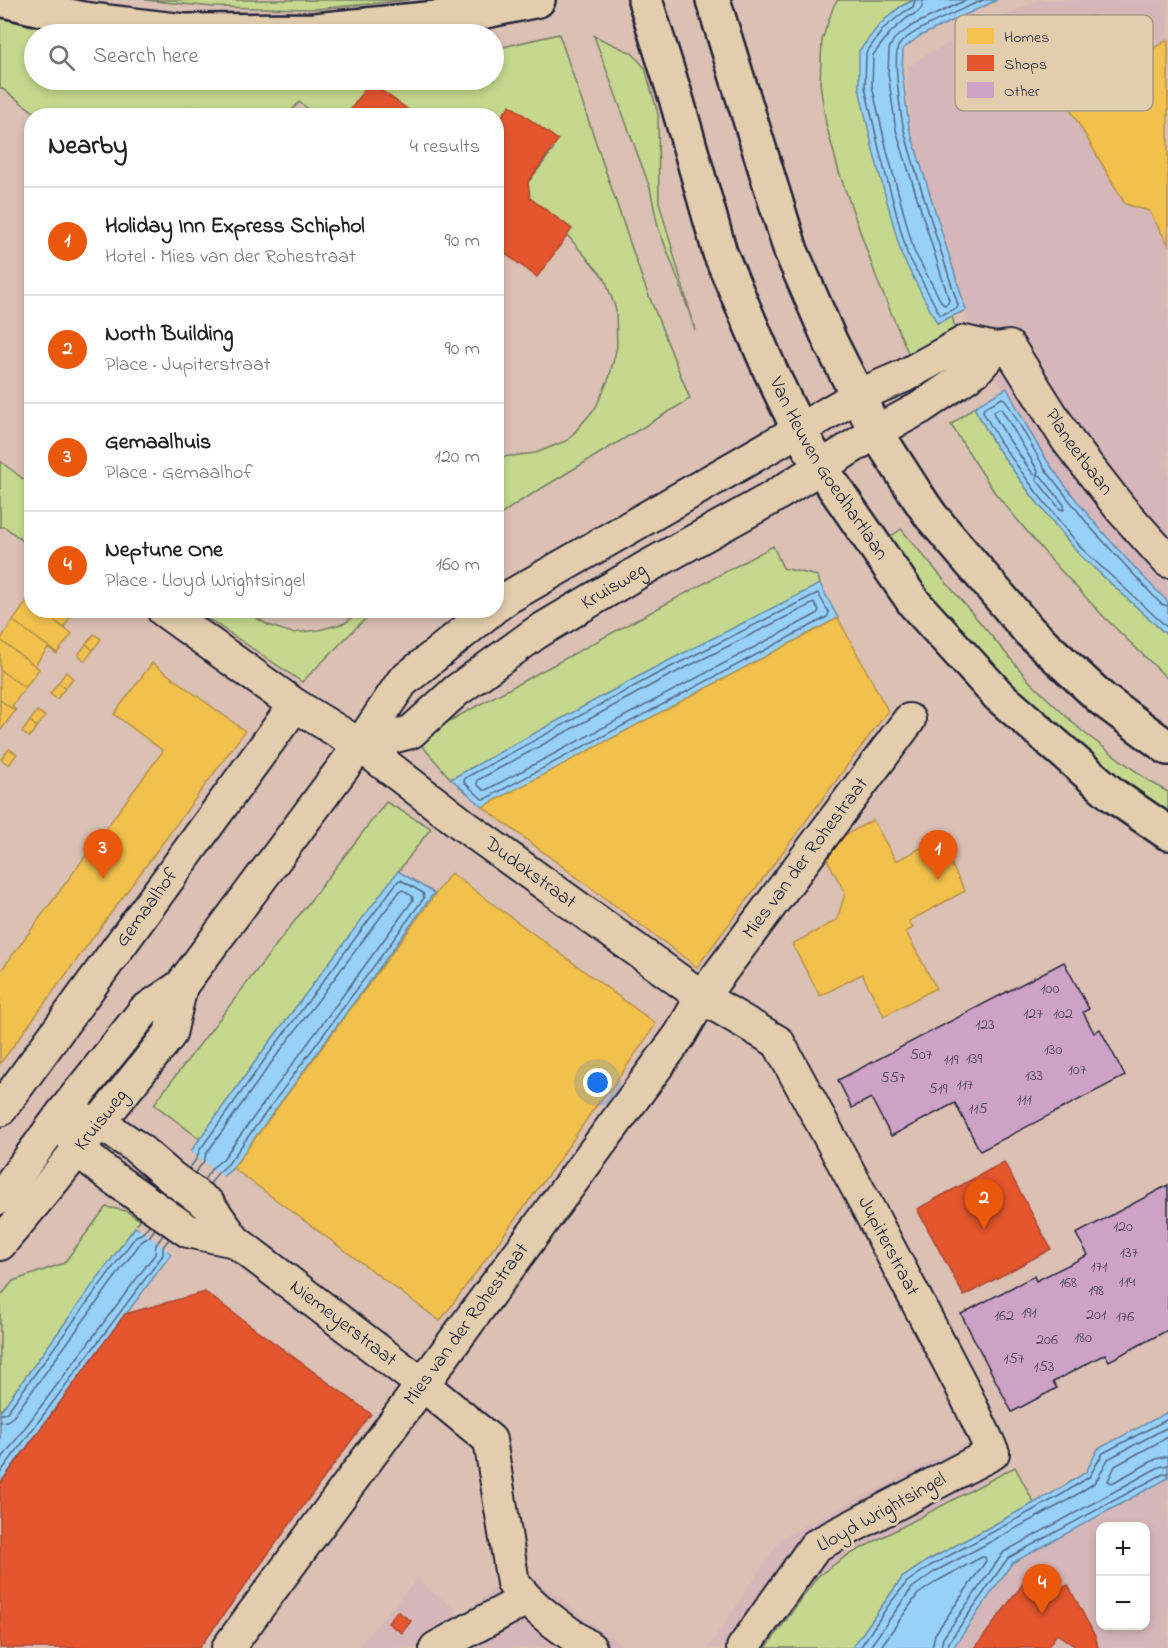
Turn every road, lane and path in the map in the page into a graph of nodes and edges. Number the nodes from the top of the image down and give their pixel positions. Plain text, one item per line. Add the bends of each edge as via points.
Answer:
1 (4, 0) edge
2 (538, 0) edge
3 (645, 0) edge
4 (713, 0) edge
5 (124, 24) edge
6 (376, 24) edge
7 (995, 349) junction
8 (857, 396) junction
9 (799, 430) junction
10 (876, 432) junction
11 (821, 468) junction
12 (1168, 561) edge
13 (504, 601) edge
14 (174, 618) edge
15 (481, 618) edge
16 (295, 705) junction
17 (909, 720) dead end
18 (360, 745) junction
19 (1168, 748) edge
20 (1168, 833) edge
21 (180, 986) junction
22 (702, 998) junction
23 (0, 1110) edge
24 (62, 1114) junction
25 (100, 1123) junction
26 (78, 1150) junction
27 (0, 1198) edge
28 (235, 1241) junction
29 (0, 1244) edge
30 (422, 1384) junction
31 (993, 1453) joint
32 (526, 1599) junction
33 (228, 1648) edge
34 (436, 1648) edge
35 (590, 1648) edge
36 (743, 1648) edge

1 - 5 main road via 82,19
2 - 6 main road via 467,15
3 - 9 main road, Van Heuven Goedhartlaan via 720,253
4 - 8 main road via 791,251
7 - 8 street, Planeetbaan via 965,342
7 - 10 street via 976,370
7 - 12 street, Planeetbaan via 1009,347 1068,441
8 - 9 street
8 - 10 main road
9 - 11 main road, Van Heuven Goedhartlaan
9 - 13 street
10 - 11 street, Kruisweg
10 - 19 main road via 932,516 1029,631 1102,699
11 - 18 street, Kruisweg via 536,633 456,691 411,732
11 - 20 main road, Van Heuven Goedhartlaan via 915,604 999,696 1113,795
14 - 16 street
15 - 18 street, Kruisweg via 402,682
16 - 18 street
16 - 23 street, Gemaalhof
17 - 22 street, Mies van der Rohestraat
18 - 21 street, Kruisweg
18 - 22 street, Dudokstraat
21 - 24 street, Kruisweg via 144,1011
21 - 25 street, Kruisweg via 170,1034
22 - 30 street, Mies van der Rohestraat via 680,1035
22 - 31 street, Jupiterstraat via 778,1042 961,1385
24 - 25 street, Niemeyerstraat
24 - 26 street, Niemeyerstraat
24 - 27 street, Kruisweg
25 - 26 street, Kruisweg
25 - 28 street, Niemeyerstraat via 208,1205
26 - 28 street, Niemeyerstraat via 188,1232
26 - 29 street, Kruisweg
28 - 30 street, Niemeyerstraat
30 - 32 street, Niemeyerstraat via 490,1440 513,1582
30 - 33 street, Mies van der Rohestraat
31 - 36 street, Lloyd Wrightsingel via 815,1546
32 - 34 street
32 - 35 street

